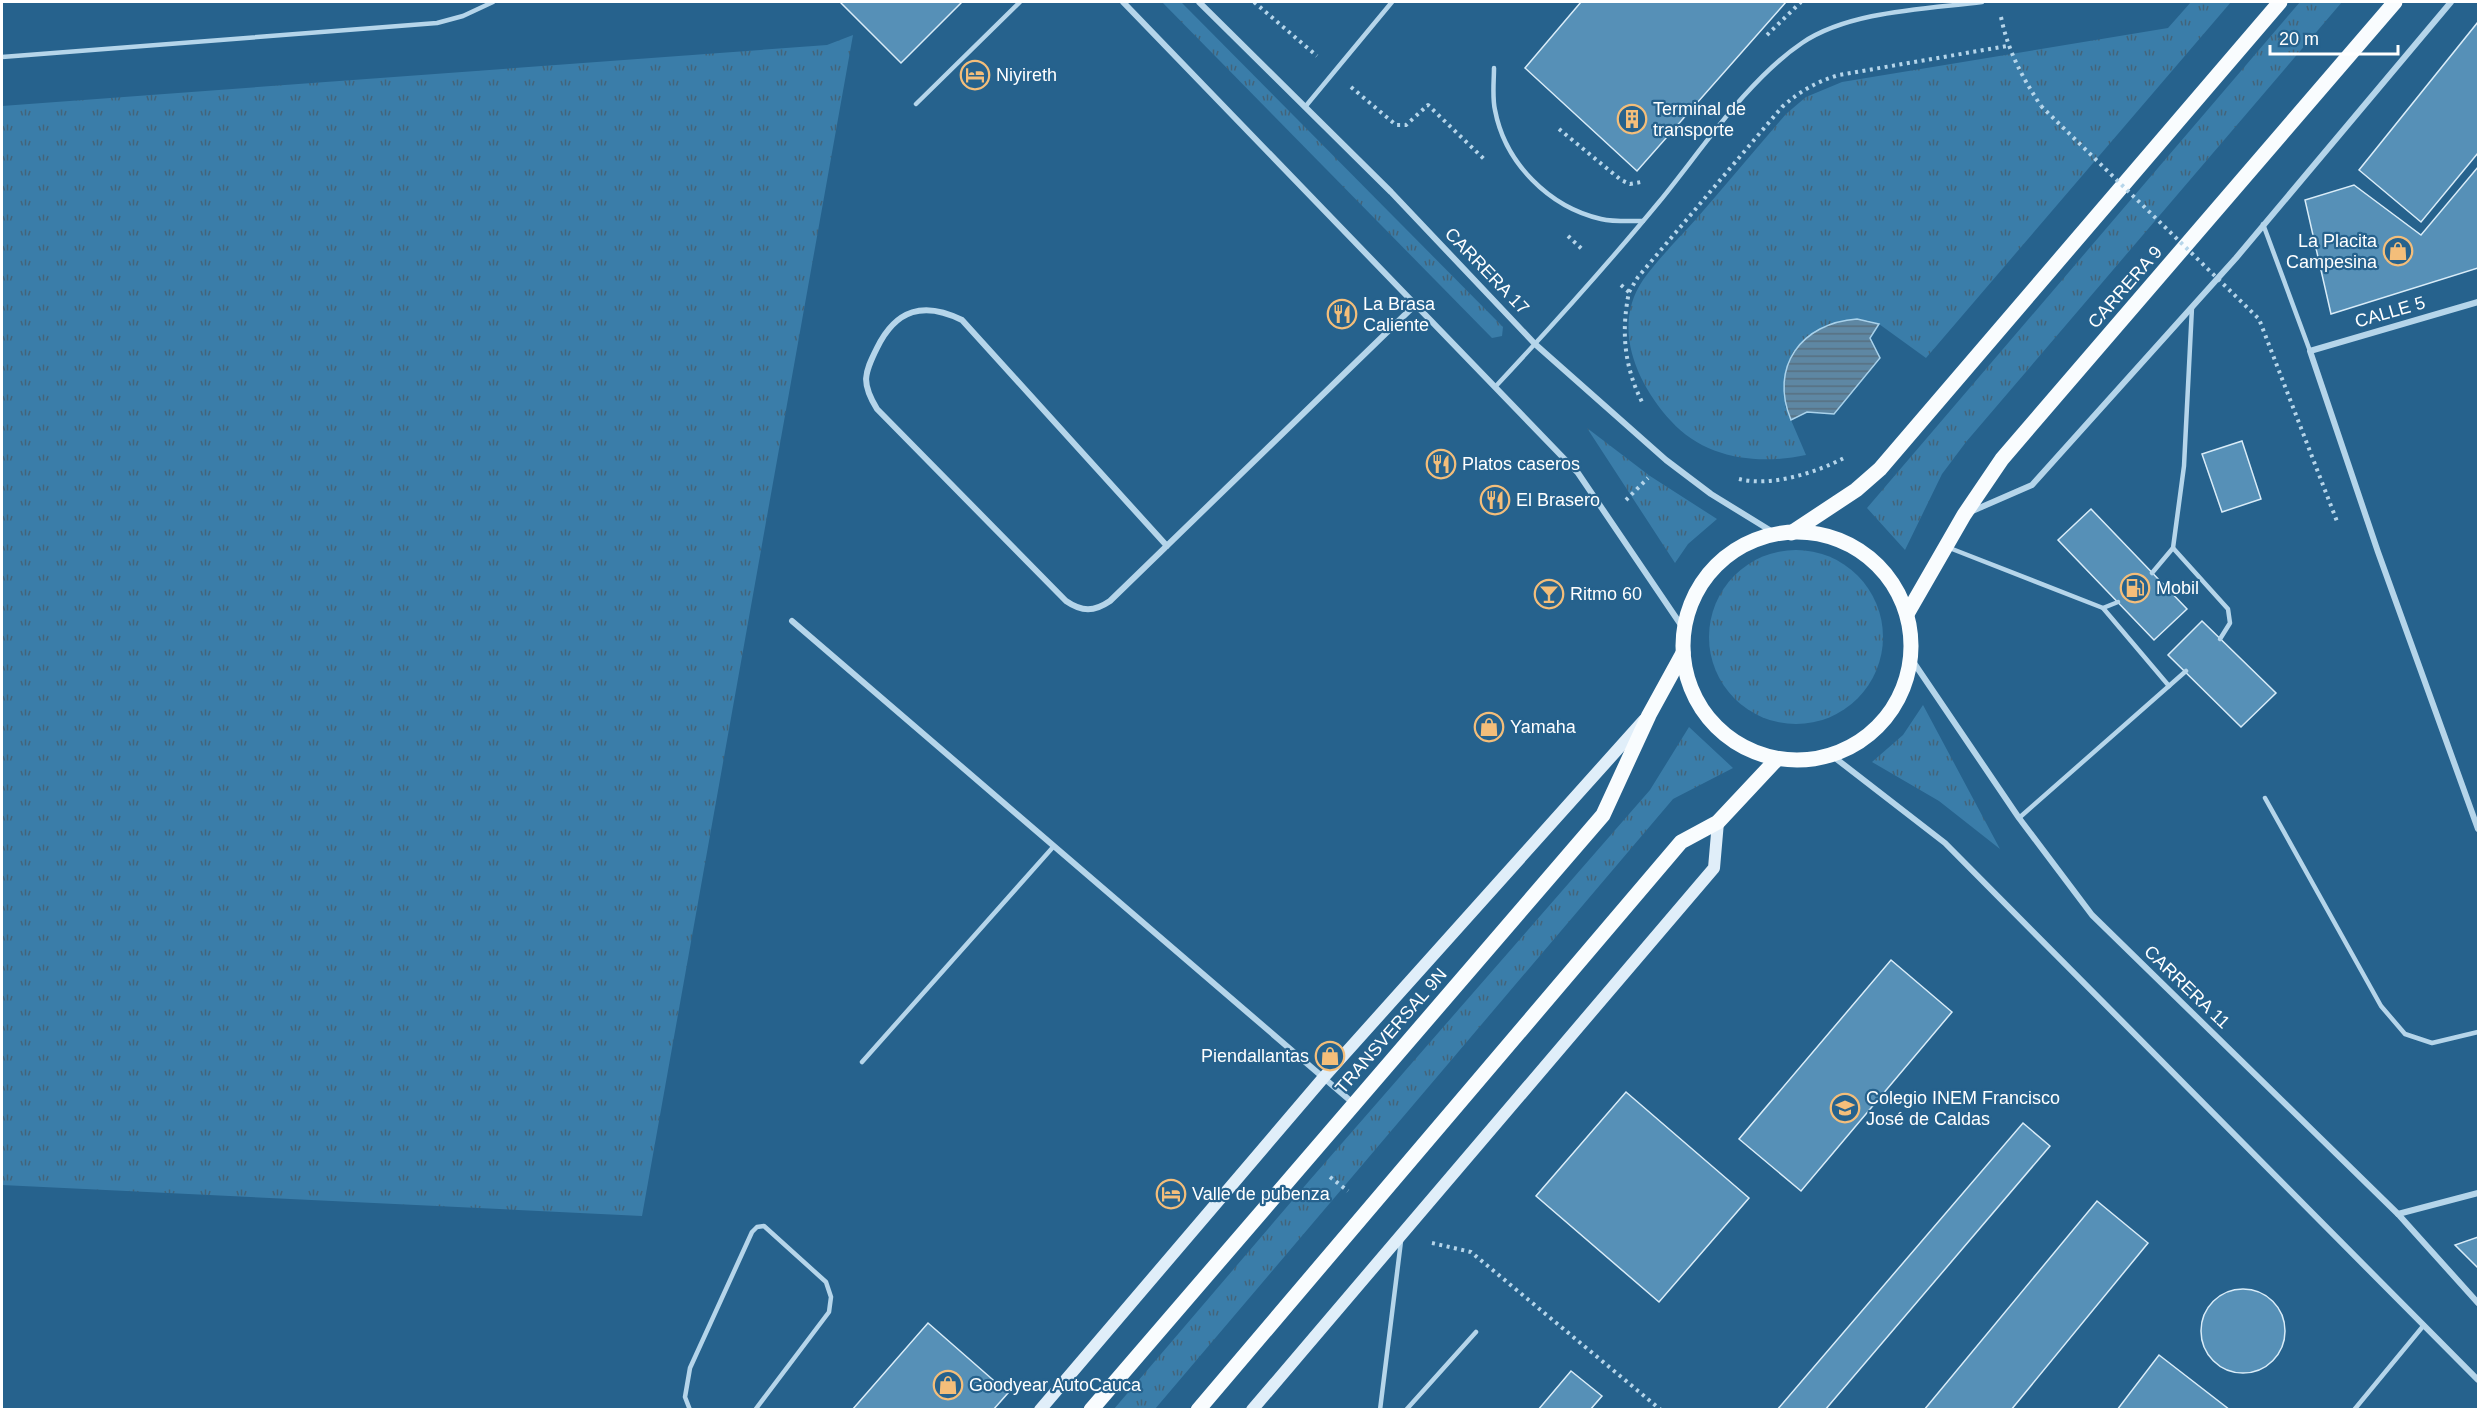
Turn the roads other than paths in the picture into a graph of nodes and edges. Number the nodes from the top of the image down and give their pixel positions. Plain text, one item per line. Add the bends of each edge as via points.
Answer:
1 (494, 2) edge
2 (1020, 2) edge
3 (1123, 2) edge
4 (1199, 2) edge
5 (1392, 2) edge
6 (1982, 2) edge
7 (2280, 2) edge
8 (2396, 2) edge
9 (2451, 2) edge
10 (2, 57) edge
11 (1494, 68) dead end
12 (916, 104) dead end
13 (1305, 107) junction
14 (1643, 221) junction
15 (2263, 224) junction
16 (2478, 302) edge
17 (2192, 304) junction
18 (1415, 305) junction
19 (1535, 344) junction
20 (2310, 351) junction
21 (1496, 386) junction
22 (1964, 514) junction
23 (1791, 533) junction
24 (1776, 534) junction
25 (1167, 546) junction
26 (1945, 546) junction
27 (2173, 548) junction
28 (2151, 573) dead end
29 (2118, 602) dead end
30 (2103, 608) junction
31 (1907, 614) junction
32 (792, 621) dead end
33 (1681, 626) junction
34 (2220, 639) dead end
35 (1683, 653) junction
36 (1912, 660) junction
37 (2186, 671) dead end
38 (2169, 686) junction
39 (1648, 715) junction
40 (1830, 754) junction
41 (1777, 759) junction
42 (2265, 798) dead end
43 (2019, 818) junction
44 (1718, 822) junction
45 (2478, 829) edge
46 (1054, 846) junction
47 (2478, 1032) edge
48 (862, 1062) dead end
49 (1324, 1077) junction
50 (1354, 1103) junction
51 (2478, 1193) edge
52 (2397, 1214) junction
53 (1402, 1235) junction
54 (2478, 1303) edge
55 (2424, 1325) junction
56 (1476, 1332) dead end
57 (2478, 1380) edge
58 (690, 1410) edge
59 (755, 1410) edge
60 (1040, 1410) edge
61 (1091, 1410) edge
62 (1198, 1410) edge
63 (1252, 1410) edge
64 (1380, 1410) edge
65 (1406, 1410) edge
66 (2354, 1410) edge

1 - 10 lane via 437,23
2 - 12 lane
3 - 18 street
4 - 13 street, CARRERA 17
5 - 13 lane
6 - 14 lane via 1838,25 1802,42 1759,79
7 - 23 main road via 1880,469 1856,490
8 - 22 main road, CARRERA 9 via 2002,459
9 - 15 street
11 - 14 lane via 1495,109 1508,147 1531,181 1564,206 1602,219
13 - 19 street, CARRERA 17
14 - 19 lane
15 - 17 street
15 - 20 lane
16 - 20 street, CALLE 5
17 - 22 street via 2032,485
17 - 27 lane via 2184,466
18 - 21 street
18 - 25 street
19 - 21 lane
19 - 24 street, CARRERA 17 via 1666,460 1711,494
20 - 45 street
21 - 33 street via 1578,473
22 - 26 main road, CARRERA 9
23 - 24 main road
23 - 31 main road via 1822,536 1850,546 1875,564 1895,587
24 - 33 main road via 1737,549 1717,563 1701,581
25 - 25 street via 962,320 940,311 919,310 894,322 884,334 867,368 865,381 877,409 1066,601 1088,610 1100,608
26 - 30 lane
26 - 31 main road, CARRERA 9
27 - 28 lane
27 - 34 lane via 2228,609 2230,623
29 - 30 lane
30 - 38 lane
31 - 36 main road
32 - 46 street
33 - 35 main road
35 - 39 main road, TRANSVERSAL 9N
35 - 41 main road via 1698,701 1713,724 1734,741
36 - 40 main road via 1899,703 1877,732
36 - 43 street, CARRERA 11
37 - 38 lane
38 - 43 lane
39 - 49 main road
39 - 50 main road, TRANSVERSAL 9N via 1603,816
40 - 41 main road
40 - 55 street via 1945,843
41 - 44 main road
42 - 47 lane via 2381,1006 2405,1034 2432,1043
43 - 52 street, CARRERA 11 via 2092,915
44 - 53 main road via 1714,868
44 - 62 main road via 1681,842
46 - 48 lane
46 - 49 street
49 - 50 street
49 - 60 main road
50 - 61 main road, TRANSVERSAL 9N
51 - 52 street
52 - 54 street, CARRERA 11
53 - 63 main road
53 - 64 lane
55 - 57 street
55 - 66 lane
56 - 65 lane
58 - 59 lane via 685,1397 690,1368 752,1232 764,1226 826,1282 831,1297 829,1312

